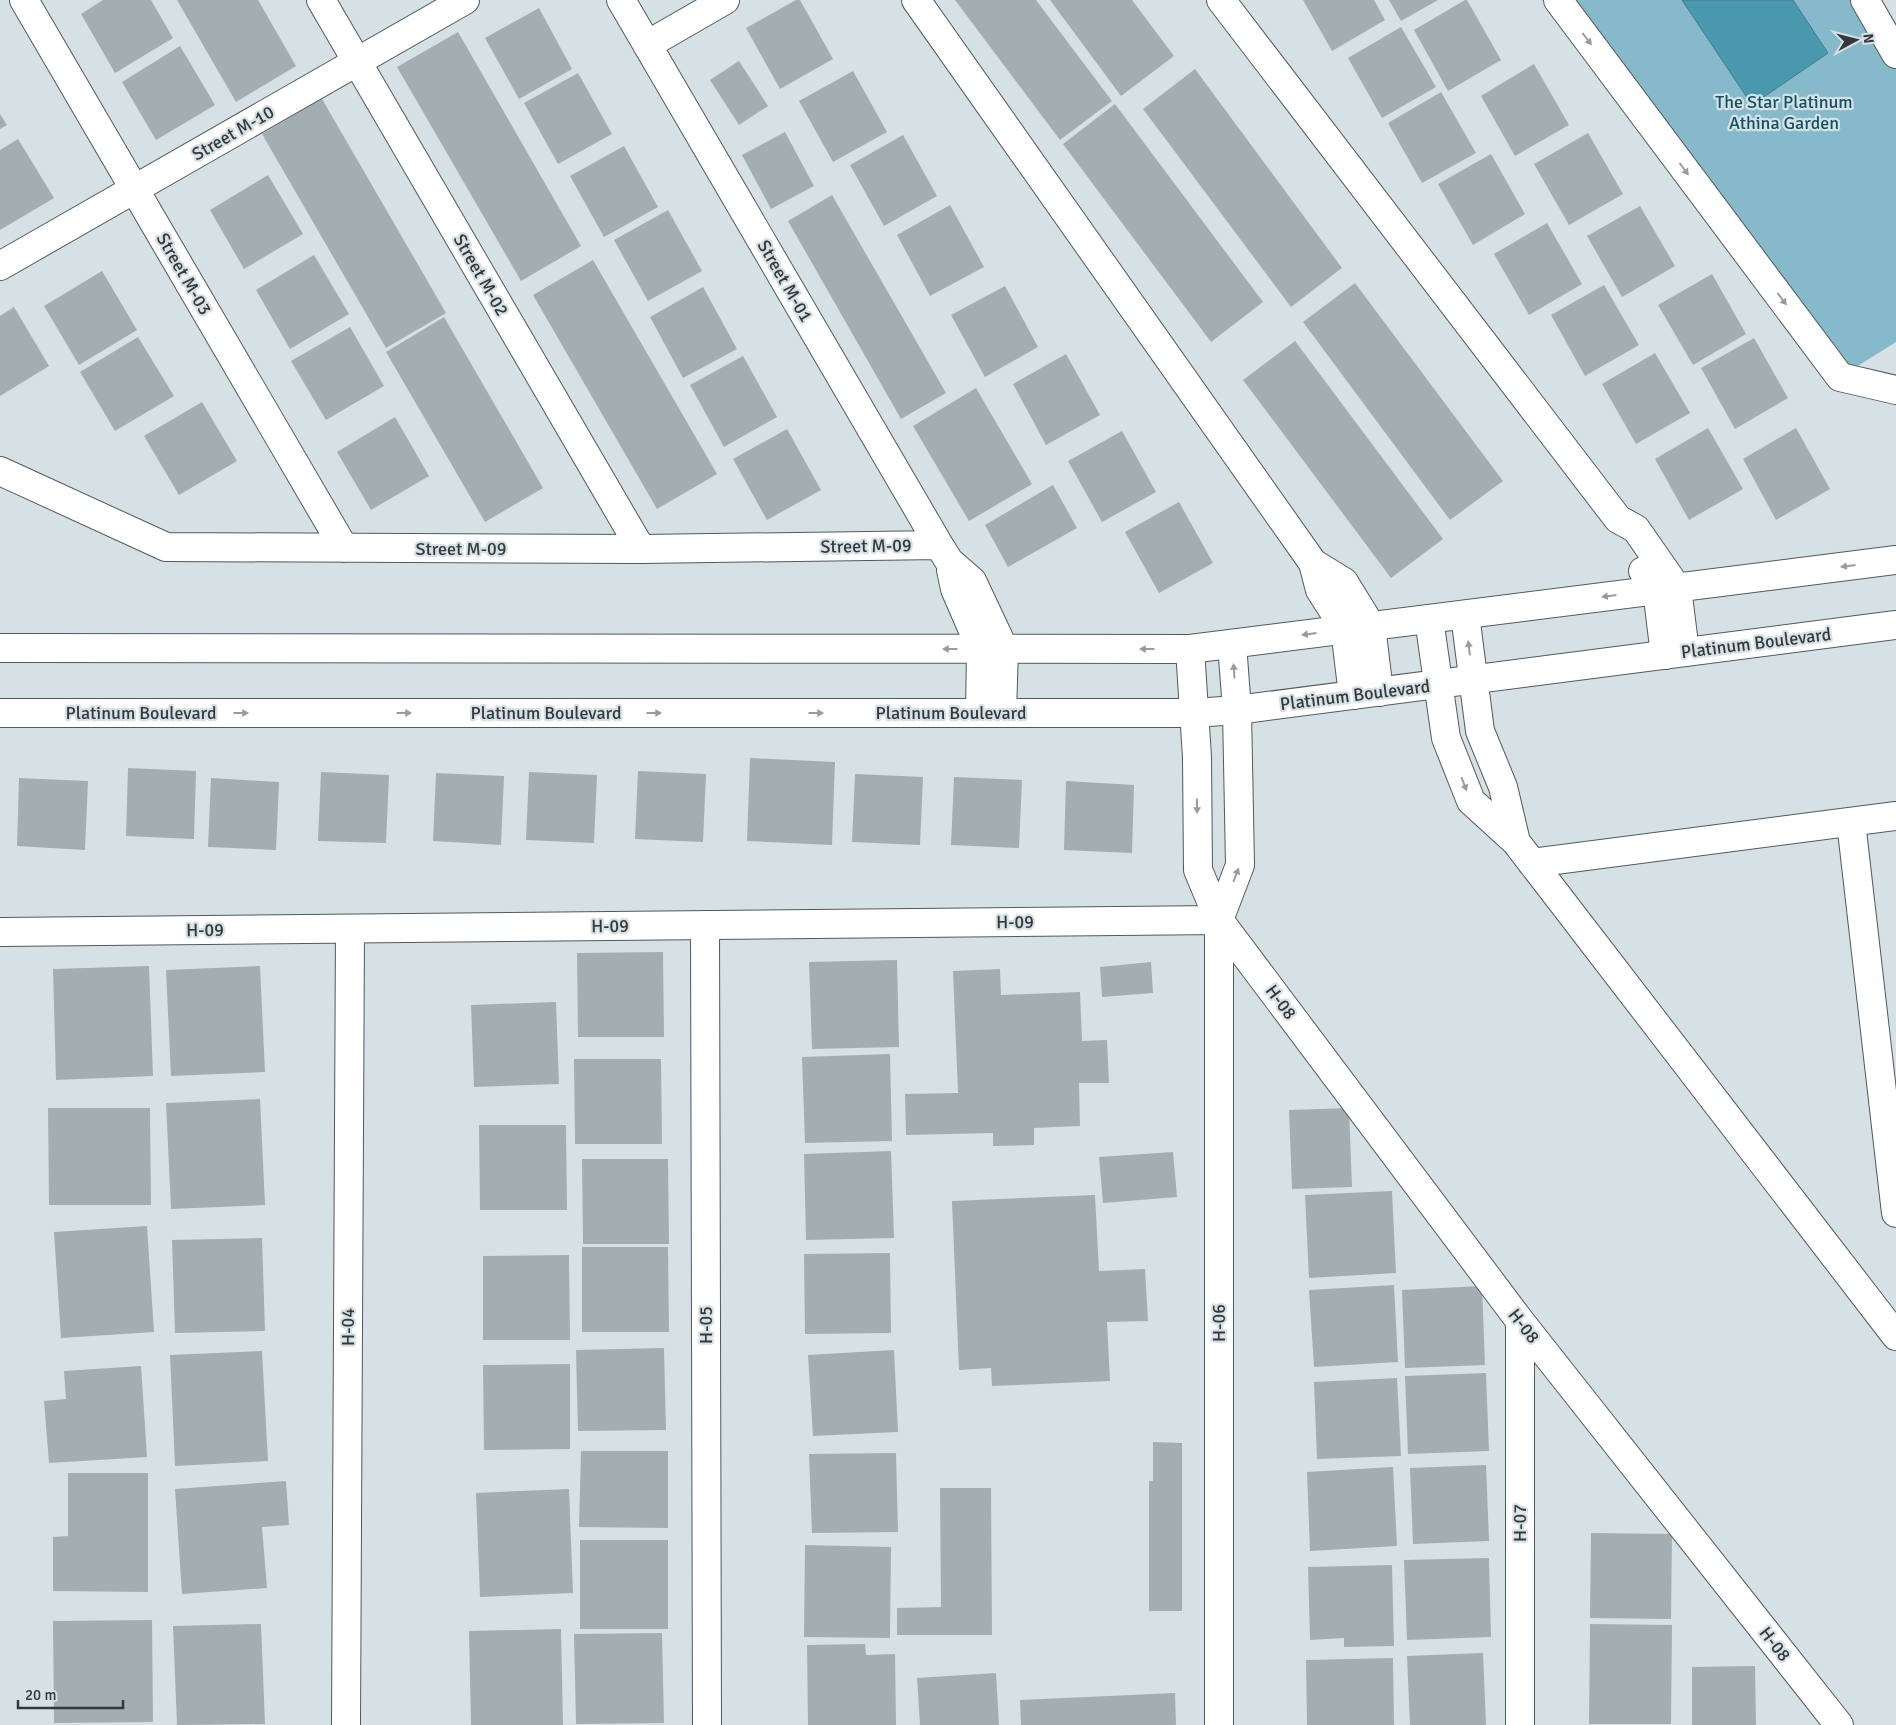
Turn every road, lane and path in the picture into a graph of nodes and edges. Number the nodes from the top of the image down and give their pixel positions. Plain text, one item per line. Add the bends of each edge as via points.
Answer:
1 (24, 0) edge
2 (321, 0) edge
3 (466, 0) edge
4 (621, 0) edge
5 (725, 0) edge
6 (916, 0) edge
7 (1221, 0) edge
8 (1558, 0) edge
9 (1865, 0) edge
10 (647, 45) junction
11 (1896, 54) edge
12 (357, 62) junction
13 (135, 189) junction
14 (0, 266) edge
15 (1896, 390) edge
16 (0, 471) edge
17 (344, 548) junction
18 (641, 549) junction
19 (944, 553) junction
20 (1896, 560) edge
21 (1667, 589) junction
22 (1465, 615) junction
23 (1429, 619) junction
24 (1896, 625) edge
25 (1358, 628) junction
26 (1232, 644) junction
27 (0, 648) edge
28 (992, 649) junction
29 (1190, 649) junction
30 (1675, 654) junction
31 (1473, 680) junction
32 (1438, 684) junction
33 (1366, 693) junction
34 (1237, 710) junction
35 (0, 712) edge
36 (991, 713) junction
37 (1194, 714) junction
38 (1896, 816) edge
39 (1851, 822) junction
40 (1524, 852) junction
41 (1219, 920) junction
42 (706, 925) junction
43 (350, 929) junction
44 (0, 932) edge
45 (1896, 1213) edge
46 (1520, 1321) junction
47 (1893, 1324) edge
48 (346, 1725) edge
49 (707, 1725) edge
50 (1219, 1725) edge
51 (1520, 1725) edge
52 (1839, 1725) edge

1 - 13 street, Street M-03
2 - 12 street, Street M-02
3 - 12 street, Street M-10
4 - 10 street, Street M-01
5 - 10 street
6 - 25 street via 1313,563 1344,582
7 - 21 street via 1618,519 1620,538
8 -> 15 street via 1840,377
9 - 11 street
10 - 19 street, Street M-01
12 - 13 street, Street M-10
12 - 18 street, Street M-02
13 - 14 street, Street M-10
13 - 17 street, Street M-03
16 - 17 street, Street M-09 via 166,547
17 - 18 street, Street M-09
18 - 19 street, Street M-09
19 - 28 street, Street M-01 via 972,582
20 -> 21 street
21 -> 22 street
21 - 30 street
22 - 23 street
31 -> 22 street
23 - 25 street
23 - 32 street
24 - 30 street, Platinum Boulevard
25 -> 26 street
25 - 33 street
26 - 29 street
34 -> 26 street
28 -> 27 street
29 -> 28 street
28 - 36 street
29 - 37 street
30 - 31 street, Platinum Boulevard
31 - 32 street, Platinum Boulevard
31 - 40 street via 1480,731
32 - 33 street, Platinum Boulevard
32 -> 40 street via 1446,738 1471,801
33 - 34 street, Platinum Boulevard
34 - 37 street, Platinum Boulevard
41 -> 34 street via 1240,865
35 -> 36 street, Platinum Boulevard
36 - 37 street, Platinum Boulevard
37 -> 41 street via 1198,870
38 - 39 street
39 - 40 street
39 - 45 street
40 - 47 street
41 - 42 street, H-09
41 - 46 street, H-08
41 - 50 street, H-06
42 - 43 street, H-09
42 - 49 street, H-05
43 - 44 street, H-09
43 - 48 street, H-04
46 - 51 street, H-07
46 - 52 street, H-08

